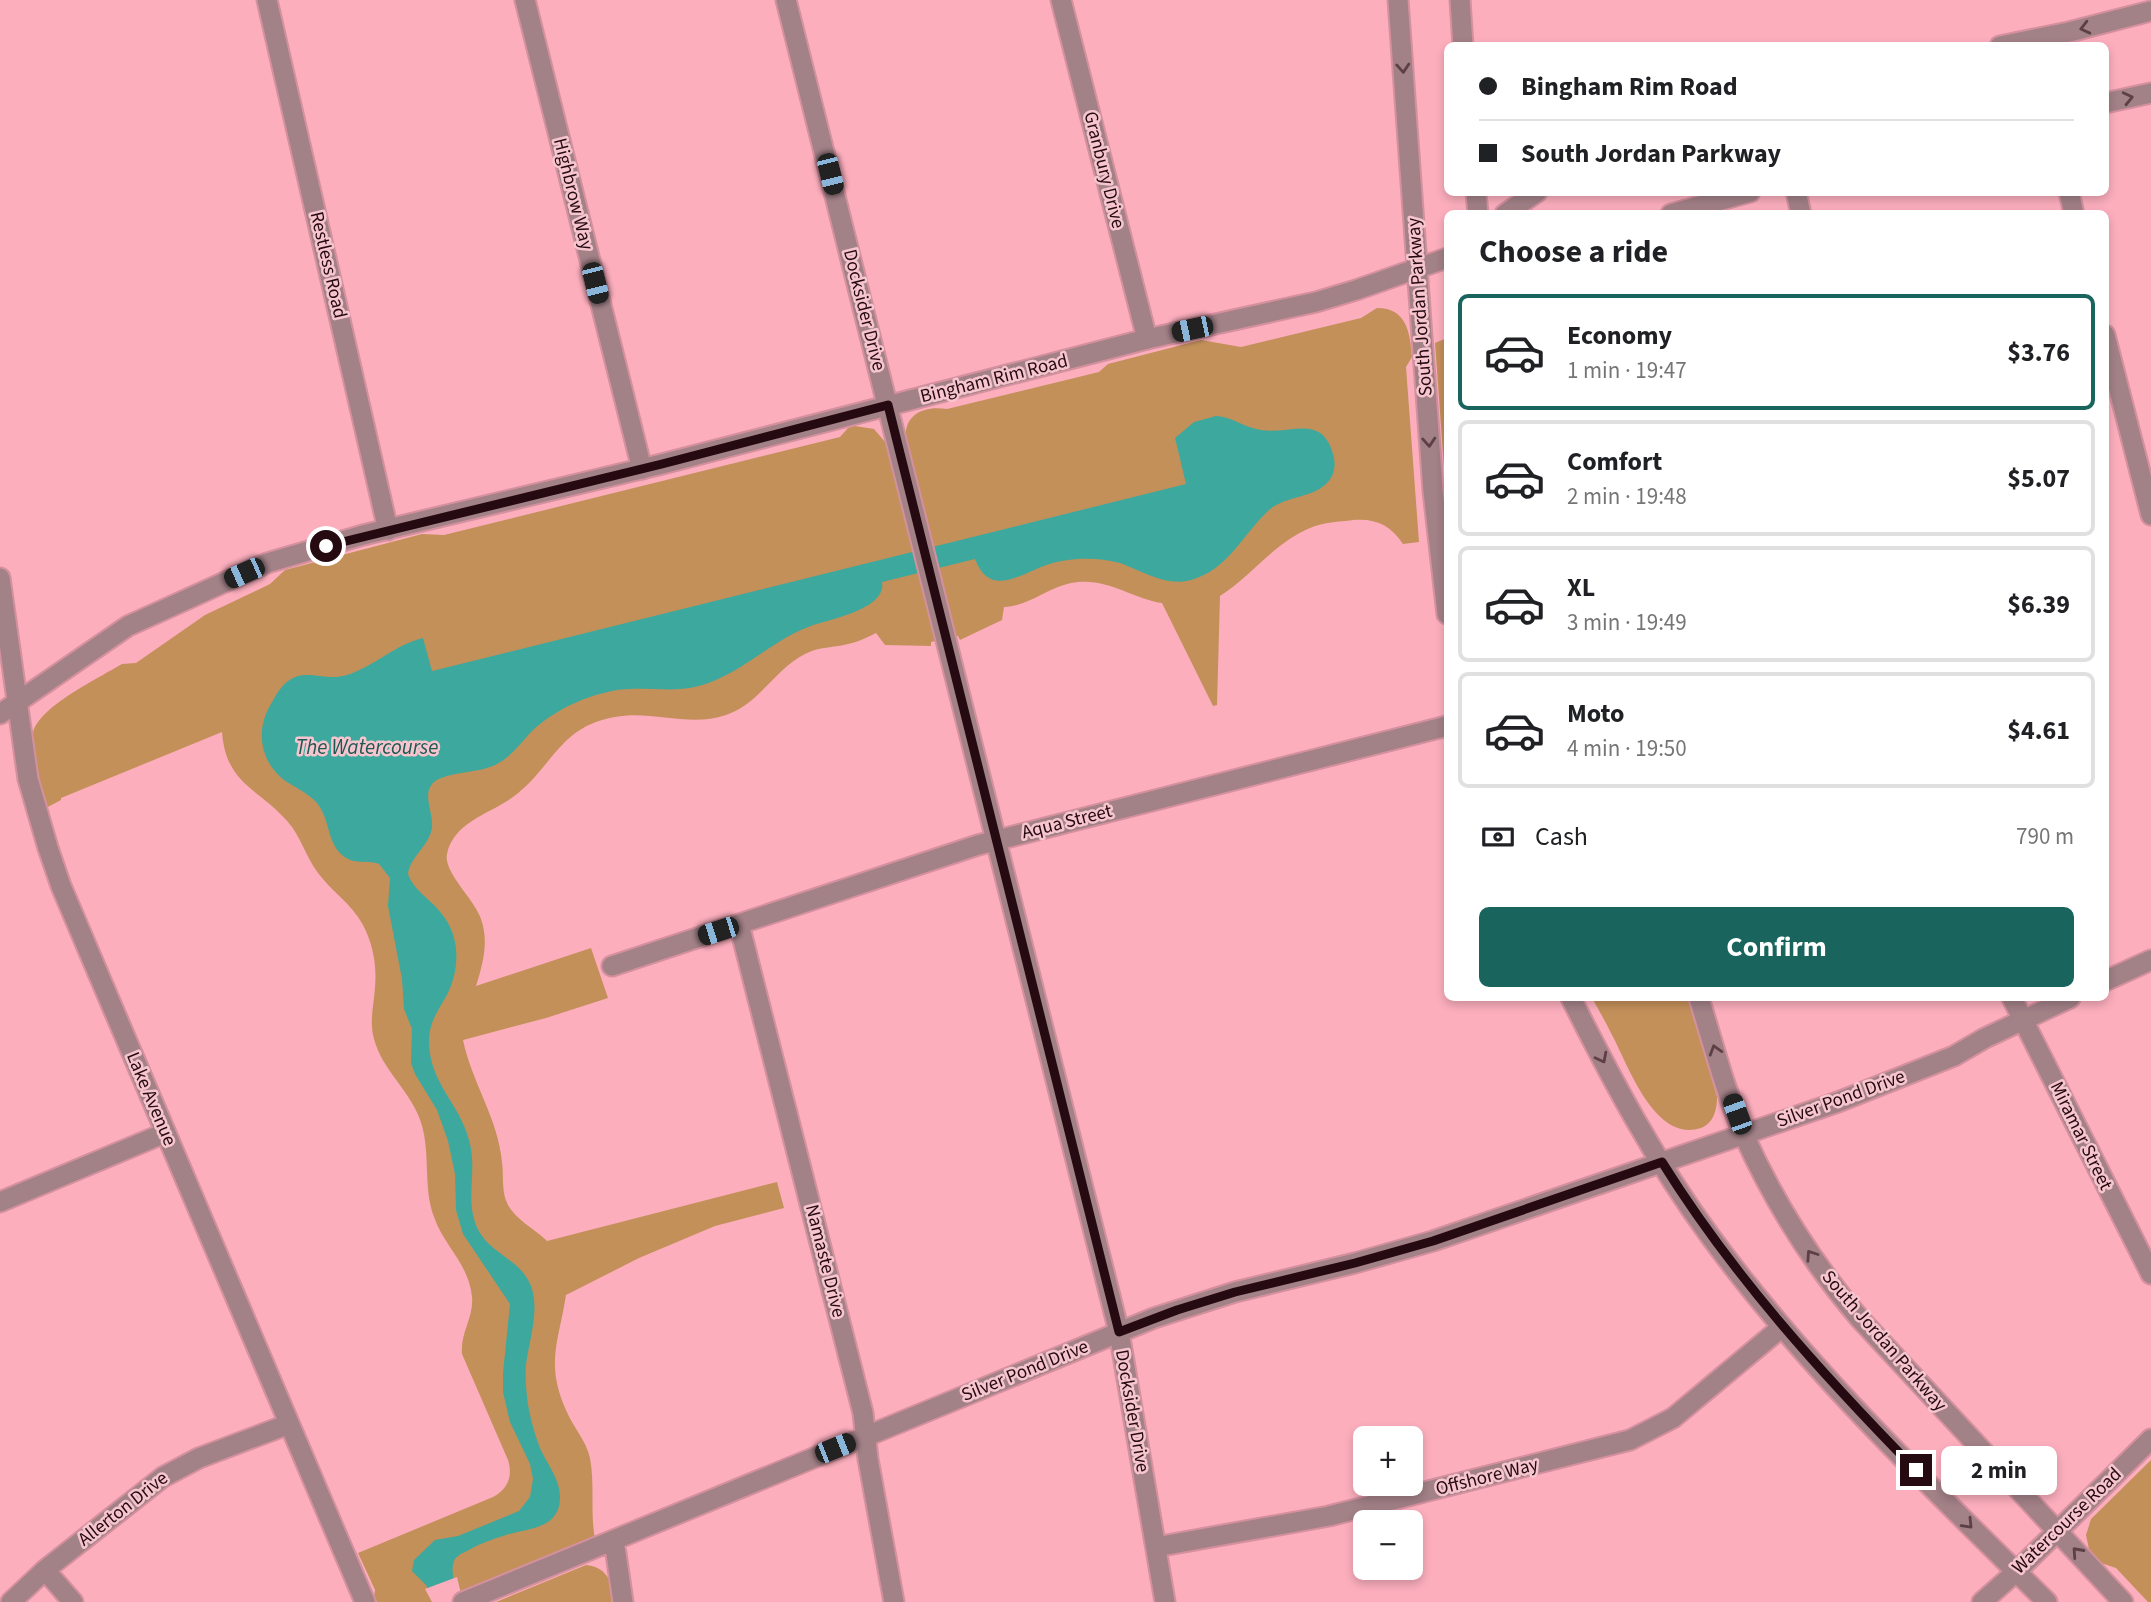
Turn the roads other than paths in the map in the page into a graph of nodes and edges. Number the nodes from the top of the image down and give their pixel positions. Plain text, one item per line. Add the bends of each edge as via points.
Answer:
1 (267, 0) edge
2 (525, 0) edge
3 (786, 0) edge
4 (1061, 0) edge
5 (1398, 0) edge
6 (1460, 0) edge
7 (2151, 11) edge
8 (1463, 42) edge
9 (2020, 42) edge
10 (2151, 93) edge
11 (2109, 102) edge
12 (1531, 196) edge
13 (1736, 196) edge
14 (1512, 210) edge
15 (1685, 210) edge
16 (1444, 259) edge
17 (1418, 268) junction
18 (1147, 339) junction
19 (2109, 351) edge
20 (888, 405) junction
21 (642, 469) junction
22 (2151, 515) edge
23 (388, 530) junction
24 (0, 578) edge
25 (1444, 588) edge
26 (8, 708) edge
27 (1444, 727) edge
28 (996, 840) junction
29 (739, 924) junction
30 (2151, 960) edge
31 (612, 965) dead end
32 (2109, 979) edge
33 (1573, 1001) edge
34 (1700, 1001) edge
35 (2014, 1001) edge
36 (2064, 1001) edge
37 (2023, 1020) junction
38 (165, 1133) junction
39 (1744, 1133) junction
40 (1662, 1162) junction
41 (0, 1202) edge
42 (2151, 1274) edge
43 (1782, 1327) junction
44 (1119, 1332) junction
45 (289, 1424) junction
46 (866, 1435) junction
47 (2151, 1439) edge
48 (2058, 1531) junction
49 (614, 1540) junction
50 (1156, 1547) junction
51 (46, 1570) junction
52 (2016, 1572) junction
53 (470, 1599) edge
54 (11, 1602) edge
55 (72, 1602) edge
56 (365, 1602) edge
57 (623, 1602) edge
58 (894, 1602) edge
59 (1165, 1602) edge
60 (1982, 1602) edge
61 (2047, 1602) edge
62 (2123, 1602) edge

1 - 23 street, Restless Road
2 - 21 street, Highbrow Way
3 - 20 street, Docksider Drive
4 - 18 street, Granbury Drive
5 -> 17 street, South Jordan Parkway
6 - 8 street
7 -> 9 street
11 -> 10 street
12 - 14 street
13 - 15 street
16 - 17 street, Bingham Rim Road
17 - 18 street, Bingham Rim Road via 1316,302
17 -> 25 street, South Jordan Parkway
18 - 20 street, Bingham Rim Road
19 - 22 street
20 - 21 street, Bingham Rim Road
20 - 28 street, Docksider Drive
21 - 23 street, Bingham Rim Road
23 - 26 street, Bingham Rim Road via 267,563 128,625
24 - 26 street, Lake Avenue
26 - 38 street, Lake Avenue via 61,886
27 - 28 street, Aqua Street
28 - 29 street, Aqua Street
28 - 44 street, Docksider Drive
29 - 31 street, Aqua Street
29 - 46 street, Namaste Drive
30 - 32 street
33 -> 40 street via 1629,1111
39 -> 34 street, South Jordan Parkway
35 - 37 street, Miramar Street
36 - 37 street, Silver Pond Drive
37 - 39 street, Silver Pond Drive via 1912,1074
37 - 42 street, Miramar Street
38 - 41 street
38 - 45 street, Lake Avenue
39 - 40 street, Silver Pond Drive
48 -> 39 street, South Jordan Parkway via 1842,1298 1767,1184
40 - 43 street via 1710,1236
40 - 44 street, Silver Pond Drive via 1433,1241 1235,1292
43 - 50 street, Offshore Way via 1673,1418 1630,1440 1329,1516
43 -> 52 street
44 - 46 street, Silver Pond Drive
44 - 50 street, Docksider Drive
45 - 51 street, Allerton Drive via 163,1476
45 - 56 street, Lake Avenue
46 - 49 street, Silver Pond Drive
46 - 58 street, Namaste Drive
47 - 48 street, Watercourse Road
48 - 52 street, Watercourse Road
62 -> 48 street, South Jordan Parkway
49 - 53 street, Silver Pond Drive
49 - 57 street
50 - 59 street, Docksider Drive
51 - 54 street, Allerton Drive
51 - 55 street
52 - 60 street, Watercourse Road
52 - 61 street

